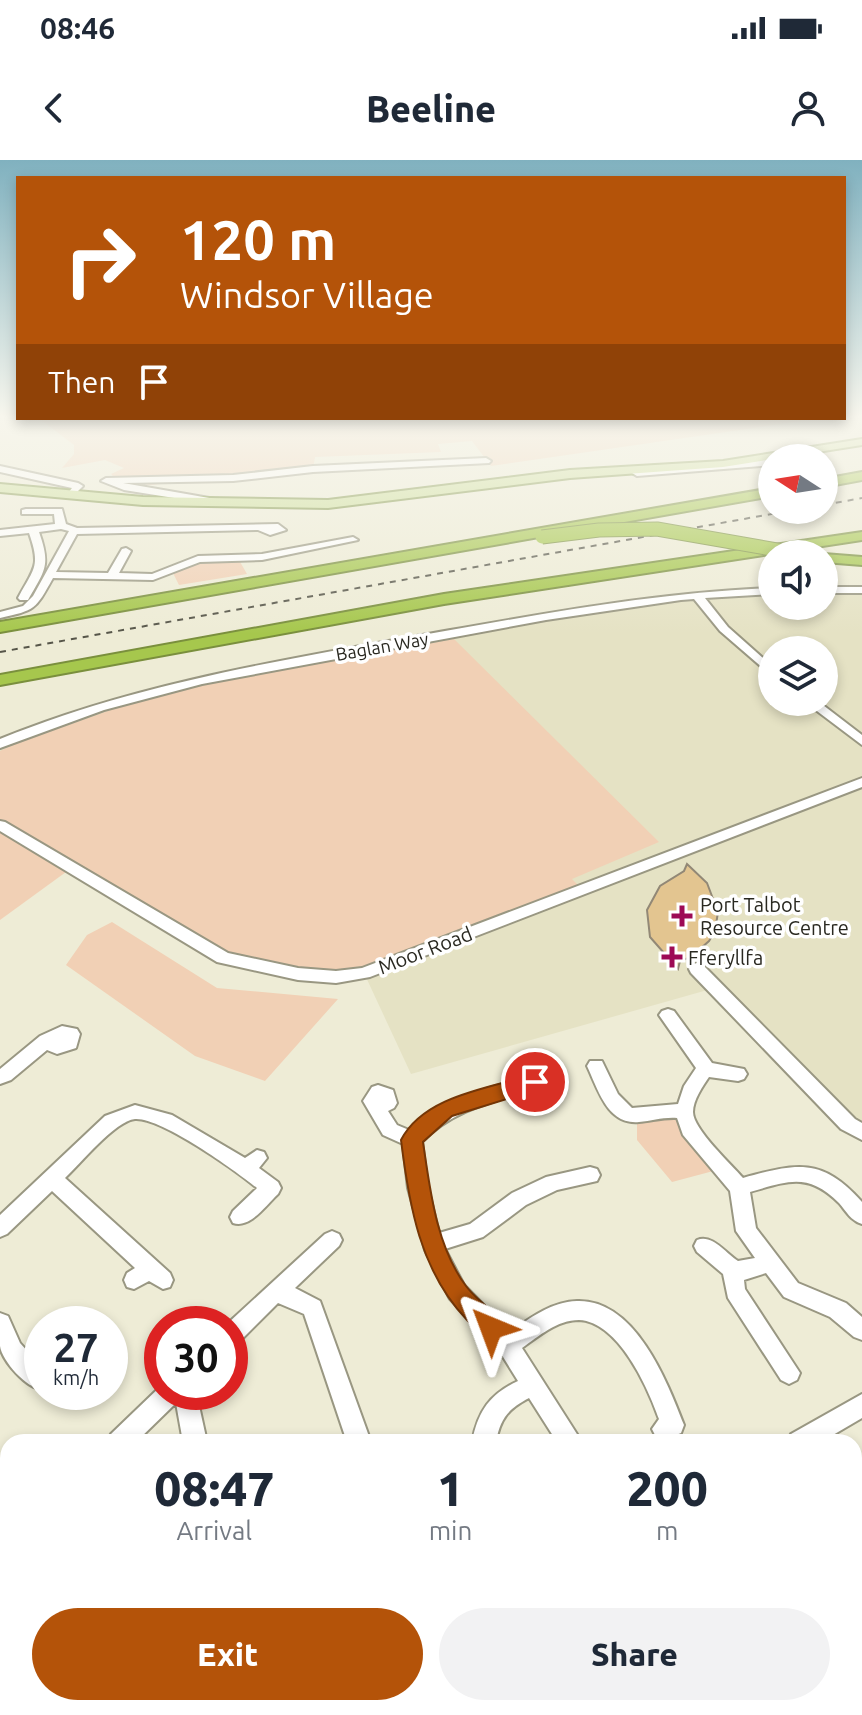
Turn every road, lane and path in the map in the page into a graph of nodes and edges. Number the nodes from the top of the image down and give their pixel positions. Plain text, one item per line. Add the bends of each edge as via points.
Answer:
1 (23, 490) edge
2 (75, 490) edge
3 (136, 490) edge
4 (450, 490) edge
5 (73, 493) junction
6 (758, 495) edge
7 (212, 501) junction
8 (39, 511) dead end
9 (33, 528) junction
10 (69, 528) junction
11 (261, 528) dead end
12 (0, 533) edge
13 (862, 536) edge
14 (353, 540) dead end
15 (862, 543) edge
16 (838, 546) edge
17 (758, 547) edge
18 (127, 555) dead end
19 (241, 558) junction
20 (758, 558) edge
21 (838, 559) edge
22 (862, 561) edge
23 (248, 571) dead end
24 (51, 575) junction
25 (111, 577) junction
26 (838, 590) edge
27 (862, 590) edge
28 (758, 592) edge
29 (30, 594) junction
30 (697, 596) junction
31 (0, 615) edge
32 (0, 630) edge
33 (758, 659) edge
34 (0, 682) edge
35 (829, 716) edge
36 (862, 741) edge
37 (0, 744) edge
38 (862, 782) edge
39 (0, 825) edge
40 (697, 969) dead end
41 (668, 1015) dead end
42 (46, 1041) dead end
43 (596, 1066) dead end
44 (706, 1068) junction
45 (2, 1074) edge
46 (738, 1074) dead end
47 (535, 1082) dead end
48 (377, 1108) dead end
49 (684, 1112) junction
50 (862, 1132) edge
51 (412, 1140) junction
52 (590, 1175) dead end
53 (52, 1179) junction
54 (739, 1187) junction
55 (862, 1216) edge
56 (240, 1217) dead end
57 (0, 1228) edge
58 (332, 1240) dead end
59 (432, 1244) junction
60 (704, 1246) dead end
61 (767, 1262) junction
62 (733, 1272) junction
63 (150, 1276) dead end
64 (271, 1296) junction
65 (248, 1318) edge
66 (0, 1323) edge
67 (862, 1330) edge
68 (508, 1345) junction
69 (24, 1363) edge
70 (789, 1373) dead end
71 (533, 1385) junction
72 (862, 1405) edge
73 (152, 1410) edge
74 (189, 1410) edge
75 (664, 1429) dead end
76 (127, 1434) edge
77 (193, 1434) edge
78 (356, 1434) edge
79 (485, 1434) edge
80 (565, 1434) edge
81 (813, 1434) edge

1 - 5 main road
2 - 5 street
3 - 7 street
4 - 7 main road via 353,502
5 - 7 main road
6 - 32 highway
8 - 10 street via 58,511
9 - 10 street
9 - 12 street
9 - 29 street via 44,558
10 - 11 street
10 - 24 street
13 - 34 highway via 444,599
14 - 19 street via 308,555
15 - 16 highway
17 - 32 highway, bridge via 657,529 599,530
18 - 25 street
19 - 23 street
19 - 25 street via 198,559 153,577
20 - 34 highway via 419,609
21 - 22 highway
24 - 25 street
24 - 29 street
26 - 27 street
28 - 30 street, Baglan Way
29 - 31 street via 27,609
30 - 33 street
30 - 37 street, Baglan Way via 269,667 123,700
35 - 36 street
38 - 39 street, Moor Road via 364,973 336,977 223,958
40 - 50 street via 848,1124
41 - 44 street
42 - 45 street
43 - 49 street via 617,1109 634,1116 666,1108
44 - 46 street
44 - 49 street
47 - 51 street via 445,1110
48 - 51 street via 390,1130
49 - 54 street via 690,1130
51 - 59 street
52 - 59 street via 553,1183 519,1199 476,1231
53 - 56 street via 112,1121 134,1112 167,1121 251,1163 271,1188
53 - 57 street
53 - 63 street
54 - 55 street via 800,1171 825,1177
54 - 61 street via 746,1231
58 - 64 street
59 - 68 street via 457,1292
60 - 62 street
61 - 62 street via 749,1273
61 - 67 street via 791,1290 838,1310
62 - 70 street via 735,1291
64 - 65 street
64 - 78 street via 289,1294 316,1314
66 - 69 street
68 - 71 street
68 - 75 street via 556,1315 581,1311 608,1318 622,1329 663,1397 673,1425
71 - 79 street via 501,1400 486,1422
71 - 80 street
72 - 81 street
73 - 76 street
74 - 77 street

